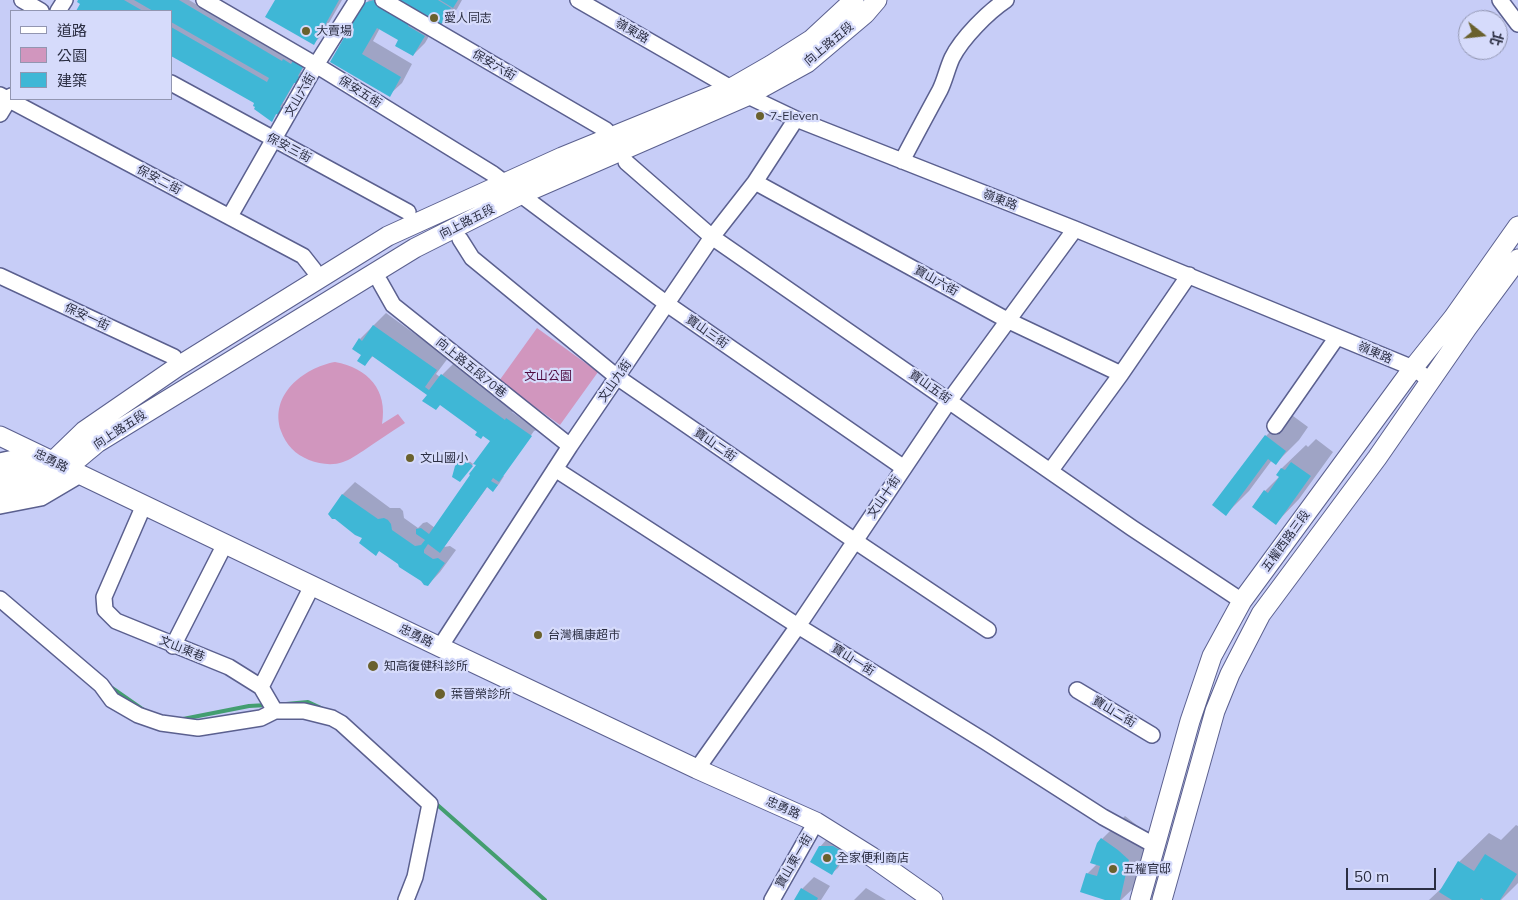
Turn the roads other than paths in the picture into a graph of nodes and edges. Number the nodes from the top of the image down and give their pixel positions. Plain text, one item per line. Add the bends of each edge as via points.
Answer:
1 (22, 0) edge
2 (204, 0) edge
3 (357, 0) edge
4 (383, 0) edge
5 (578, 0) edge
6 (854, 0) edge
7 (877, 0) edge
8 (1006, 0) edge
9 (1500, 0) edge
10 (39, 10) edge
11 (1518, 24) edge
12 (316, 65) junction
13 (172, 84) edge
14 (739, 92) junction
15 (7, 97) edge
16 (13, 100) edge
17 (0, 114) edge
18 (796, 119) junction
19 (606, 130) dead end
20 (274, 140) junction
21 (902, 161) junction
22 (626, 162) dead end
23 (754, 182) junction
24 (514, 188) junction
25 (408, 212) dead end
26 (230, 216) junction
27 (1518, 226) edge
28 (1075, 229) junction
29 (712, 237) junction
30 (460, 239) dead end
31 (1518, 259) edge
32 (314, 270) dead end
33 (1189, 275) junction
34 (0, 276) edge
35 (380, 282) dead end
36 (667, 304) junction
37 (1007, 320) junction
38 (1337, 337) junction
39 (174, 357) dead end
40 (1413, 368) junction
41 (1121, 374) junction
42 (617, 378) junction
43 (1430, 380) junction
44 (948, 401) junction
45 (1275, 426) dead end
46 (0, 436) edge
47 (570, 446) junction
48 (0, 461) edge
49 (59, 464) junction
50 (904, 468) junction
51 (555, 469) junction
52 (1051, 470) junction
53 (0, 476) edge
54 (0, 494) edge
55 (144, 505) junction
56 (0, 506) edge
57 (854, 541) junction
58 (225, 544) junction
59 (312, 586) junction
60 (0, 599) edge
61 (1242, 601) junction
62 (798, 626) junction
63 (988, 630) dead end
64 (173, 646) junction
65 (440, 647) junction
66 (260, 687) junction
67 (1077, 690) dead end
68 (275, 710) junction
69 (1152, 735) dead end
70 (697, 769) junction
71 (816, 822) junction
72 (1154, 845) junction
73 (406, 900) edge
74 (772, 900) edge
75 (933, 900) edge
76 (1140, 900) edge
77 (1162, 900) edge

1 - 10 street
2 - 12 street, 保安五街
3 - 12 street, 文山六街
4 - 19 street, 保安六街
5 - 14 street, 嶺東路
6 - 14 main road, 向上路五段 via 812,39 771,65
7 - 14 main road, 向上路五段 via 807,64
8 - 21 street via 962,43 952,58 942,86
9 - 11 street
12 - 20 street, 文山六街
12 - 24 street, 保安五街
13 - 20 street, 保安三街
14 - 18 street, 嶺東路
14 - 24 main road, 向上路五段
15 - 17 street
16 - 26 street, 保安二街
18 - 21 street, 嶺東路
18 - 23 street, 文山九街
20 - 25 street, 保安三街
20 - 26 street, 文山六街
21 - 28 street, 嶺東路
22 - 29 street, 寶山五街
23 - 29 street, 文山九街
23 - 37 street, 寶山六街
24 - 36 street, 寶山三街
24 - 49 main road, 向上路五段 via 388,236 177,367 84,431
26 - 32 street, 保安二街 via 303,256
27 - 40 main road, 五權西路三段
28 - 33 street, 嶺東路
28 - 37 street, 文山十街
29 - 36 street, 文山九街
29 - 44 street, 寶山五街
30 - 42 street, 寶山二街 via 472,258
31 - 43 main road, 五權西路三段
33 - 38 street, 嶺東路
33 - 41 street
34 - 39 street, 保安一街
35 - 47 street, 向上路五段70巷 via 393,305
36 - 42 street, 文山九街
36 - 50 street, 寶山三街
37 - 41 street, 寶山六街
37 - 44 street, 文山十街
38 - 40 street, 嶺東路
38 - 45 street
40 - 43 street, 嶺東路
40 - 61 main road, 五權西路三段
41 - 52 street
42 - 47 street, 文山九街
42 - 57 street, 寶山二街
43 - 77 main road, 五權西路三段 via 1377,458 1261,614 1230,674 1215,711
44 - 50 street, 文山十街
44 - 52 street, 寶山五街
46 - 49 main road, 忠勇路
47 - 51 street, 文山九街
48 - 49 street
49 - 53 main road
49 - 54 main road via 39,481
49 - 55 main road, 忠勇路
49 - 56 street via 40,498
50 - 57 street, 文山十街
51 - 62 street, 寶山一街
51 - 65 street, 文山九街
52 - 61 street, 寶山五街
55 - 58 main road, 忠勇路
55 - 64 street, 文山東巷 via 104,597 105,610 116,621
57 - 62 street, 文山十街
57 - 63 street, 寶山二街
58 - 59 main road, 忠勇路
58 - 64 street
59 - 65 main road, 忠勇路
59 - 66 street
60 - 68 street via 101,685 112,700 138,715 161,723 198,728 261,718
61 - 72 main road, 五權西路三段 via 1212,656
62 - 70 street, 文山十街
62 - 72 street, 寶山一街 via 1103,817
64 - 66 street, 文山東巷 via 228,667
65 - 70 main road, 忠勇路
66 - 68 street
67 - 69 street, 寶山二街
68 - 73 street via 318,713 341,723 430,804 415,877
70 - 71 main road, 忠勇路
71 - 74 street, 寶山東一街
71 - 75 main road, 忠勇路
72 - 76 main road, 五權西路三段

